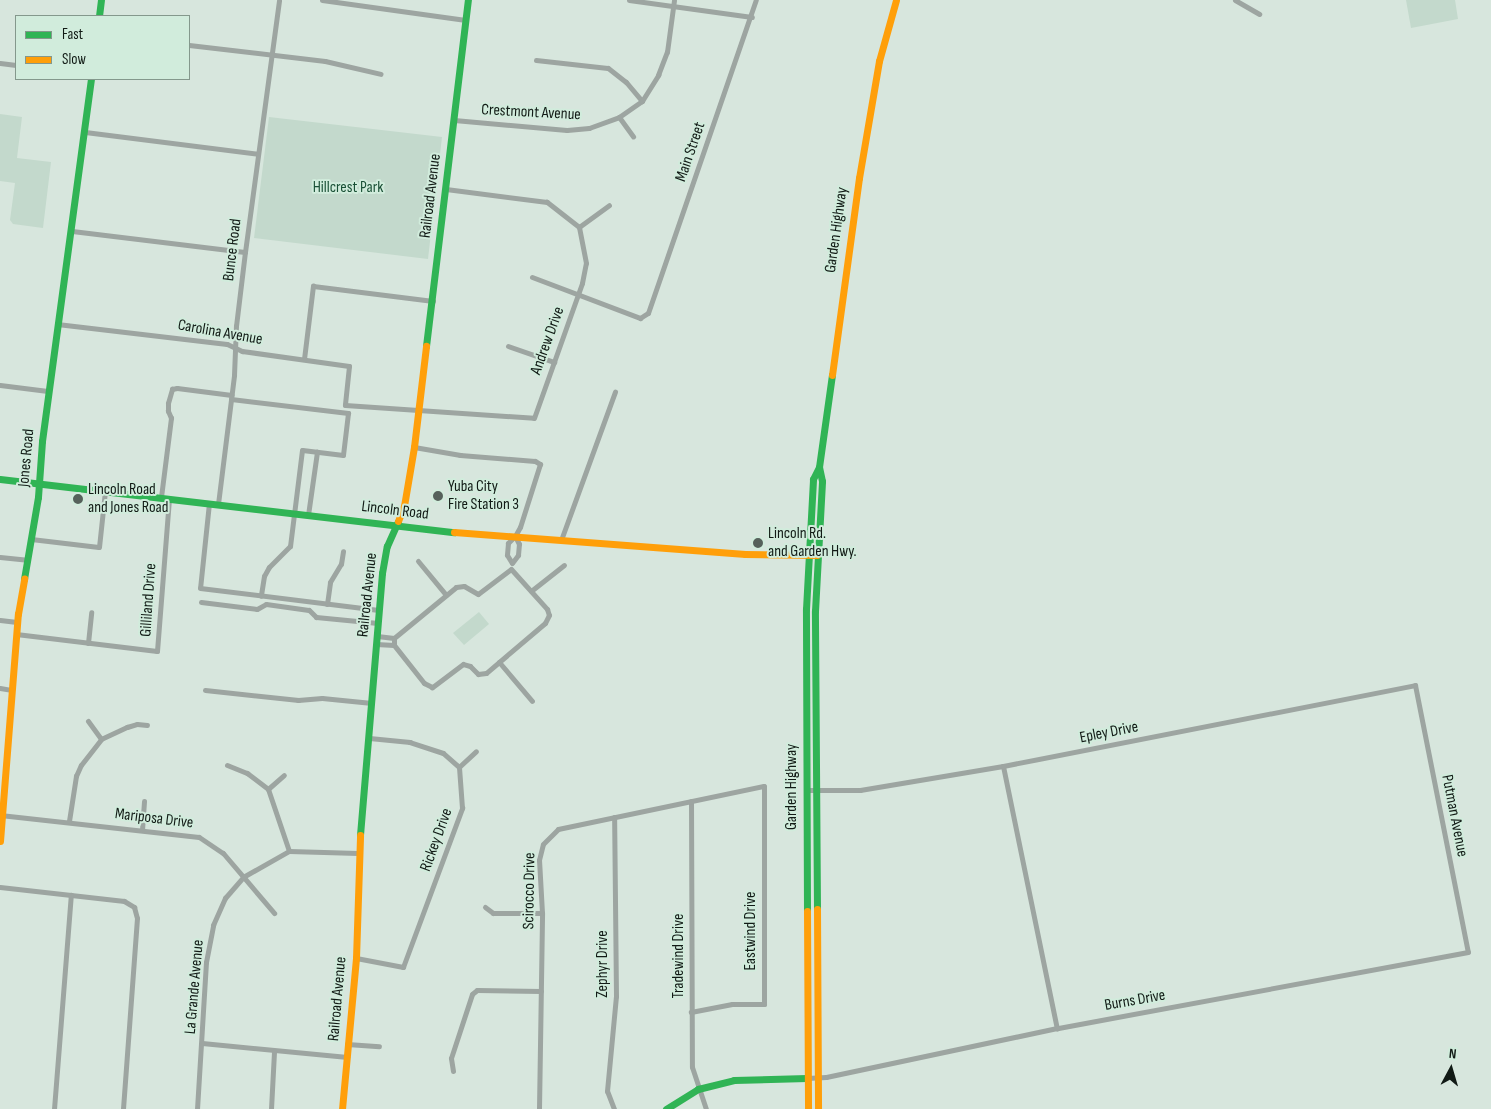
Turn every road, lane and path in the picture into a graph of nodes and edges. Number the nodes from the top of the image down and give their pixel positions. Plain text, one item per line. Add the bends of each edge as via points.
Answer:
1 (100, 0) edge
2 (279, 0) edge
3 (322, 0) edge
4 (371, 0) edge
5 (468, 0) edge
6 (629, 0) edge
7 (756, 0) edge
8 (896, 0) edge
9 (1235, 0) edge
10 (674, 3) edge
11 (370, 7) junction
12 (1259, 14) dead end
13 (98, 15) edge
14 (752, 17) junction
15 (466, 20) junction
16 (190, 45) edge
17 (271, 54) junction
18 (536, 60) dead end
19 (0, 63) edge
20 (15, 65) edge
21 (382, 74) dead end
22 (91, 80) edge
23 (642, 101) junction
24 (620, 117) junction
25 (454, 120) junction
26 (85, 132) junction
27 (633, 136) dead end
28 (258, 154) junction
29 (446, 189) junction
30 (609, 205) dead end
31 (579, 227) junction
32 (72, 231) junction
33 (245, 252) junction
34 (532, 277) dead end
35 (578, 296) junction
36 (433, 302) junction
37 (57, 324) junction
38 (508, 346) dead end
39 (236, 348) junction
40 (304, 359) junction
41 (554, 362) junction
42 (0, 385) edge
43 (48, 391) junction
44 (615, 392) dead end
45 (231, 397) junction
46 (345, 405) joint
47 (418, 410) junction
48 (414, 447) junction
49 (317, 452) junction
50 (819, 467) junction
51 (0, 479) edge
52 (38, 484) junction
53 (105, 491) junction
54 (161, 497) junction
55 (169, 498) junction
56 (209, 503) junction
57 (218, 504) junction
58 (294, 513) junction
59 (308, 515) junction
60 (396, 526) junction
61 (515, 536) junction
62 (31, 539) junction
63 (561, 540) junction
64 (343, 552) dead end
65 (807, 555) junction
66 (817, 555) junction
67 (0, 557) edge
68 (28, 560) junction
69 (418, 561) dead end
70 (512, 563) junction
71 (564, 564) dead end
72 (511, 569) junction
73 (531, 591) junction
74 (446, 595) junction
75 (261, 596) junction
76 (202, 602) dead end
77 (327, 604) junction
78 (379, 610) junction
79 (91, 612) dead end
80 (0, 620) edge
81 (17, 622) junction
82 (378, 623) junction
83 (16, 634) junction
84 (394, 638) junction
85 (377, 640) junction
86 (88, 643) junction
87 (394, 645) junction
88 (499, 662) junction
89 (1415, 685) joint
90 (0, 688) edge
91 (11, 690) junction
92 (205, 690) dead end
93 (532, 701) dead end
94 (372, 703) junction
95 (88, 721) dead end
96 (147, 725) dead end
97 (101, 738) junction
98 (369, 738) junction
99 (476, 751) dead end
100 (227, 765) dead end
101 (1003, 766) junction
102 (459, 767) junction
103 (284, 775) dead end
104 (764, 786) joint
105 (268, 789) junction
106 (806, 790) junction
107 (816, 790) junction
108 (144, 801) dead end
109 (691, 801) junction
110 (1, 815) edge
111 (614, 817) junction
112 (69, 821) junction
113 (142, 830) junction
114 (0, 841) edge
115 (289, 851) junction
116 (358, 853) junction
117 (244, 877) junction
118 (0, 887) edge
119 (71, 895) junction
120 (485, 907) dead end
121 (274, 913) dead end
122 (542, 913) junction
123 (1468, 952) joint
124 (356, 958) junction
125 (541, 991) junction
126 (692, 1012) junction
127 (1057, 1028) junction
128 (202, 1043) junction
129 (347, 1044) junction
130 (379, 1046) dead end
131 (274, 1050) junction
132 (347, 1057) junction
133 (453, 1071) dead end
134 (808, 1078) junction
135 (818, 1078) junction
136 (698, 1089) junction
137 (54, 1109) edge
138 (123, 1109) edge
139 (197, 1109) edge
140 (271, 1109) edge
141 (342, 1109) edge
142 (539, 1109) edge
143 (614, 1109) edge
144 (666, 1109) edge
145 (706, 1109) edge
146 (808, 1109) edge
147 (818, 1109) edge

1 - 13 main road
2 - 17 street, Bunce Road
3 - 11 street
4 - 11 street
5 - 15 main road, Railroad Avenue
6 - 10 street
7 - 14 street, Main Street
8 - 50 main road, Garden Highway via 879,61 856,195
9 - 12 street
10 - 14 street
10 - 23 street, Crestmont Avenue via 667,52
11 - 15 street
14 - 35 street, Main Street via 648,313 640,318
15 - 25 main road, Railroad Avenue
16 - 17 street
17 - 21 street via 325,60
17 - 28 street, Bunce Road
18 - 23 street via 608,68
19 - 20 street
22 - 26 main road, Jones Road
23 - 24 street, Crestmont Avenue
24 - 25 street, Crestmont Avenue via 589,128 567,130
24 - 27 street
25 - 29 main road, Railroad Avenue
26 - 28 street
26 - 32 main road, Jones Road
28 - 33 street, Bunce Road
29 - 31 street via 547,202
29 - 36 main road, Railroad Avenue
30 - 31 street
31 - 35 street, Andrew Drive via 586,263
32 - 33 street
32 - 37 main road, Jones Road
33 - 39 street, Bunce Road
34 - 35 street
35 - 41 street, Andrew Drive
36 - 40 street via 313,286
36 - 47 main road, Railroad Avenue
37 - 39 street, Carolina Avenue via 227,344
37 - 43 main road, Jones Road
38 - 41 street
39 - 40 street, Carolina Avenue
39 - 45 street, Bunce Road
40 - 46 street, Carolina Avenue via 349,366
41 - 47 street, Andrew Drive via 534,418
42 - 43 street
43 - 52 main road, Jones Road
44 - 63 street
45 - 49 street via 348,413 343,455
45 - 54 street via 172,389
45 - 57 street, Bunce Road
46 - 47 street, Andrew Drive
47 - 48 main road, Railroad Avenue
48 - 60 main road, Railroad Avenue via 404,506
48 - 61 street via 540,464
49 - 58 street via 302,450
49 - 59 street
50 - 65 main road, Garden Highway via 813,479
50 - 66 main road, Garden Highway via 822,481
51 - 52 main road, Lincoln Road
52 - 53 main road, Lincoln Road
52 - 62 main road, Jones Road
53 - 54 main road, Lincoln Road
53 - 62 street via 99,547
54 - 55 main road, Lincoln Road
55 - 56 main road, Lincoln Road
55 - 86 street, Gilliland Drive via 158,651
56 - 57 main road, Lincoln Road
56 - 75 street via 200,588
57 - 58 main road, Lincoln Road
58 - 59 main road, Lincoln Road
58 - 75 street via 290,546 269,567
59 - 60 main road, Lincoln Road
60 - 61 main road, Lincoln Road
60 - 78 main road, Railroad Avenue via 384,560
61 - 63 main road, Lincoln Road
61 - 70 street via 519,544 518,555
61 - 70 street via 508,543 507,555
62 - 68 main road, Jones Road
63 - 65 main road, Lincoln Road via 745,554
64 - 77 street via 341,564 330,582
65 - 66 main road, Lincoln Road
65 - 106 main road, Garden Highway
66 - 107 main road, Garden Highway
67 - 68 street
68 - 81 main road, Jones Road
69 - 74 street
70 - 72 street
71 - 73 street
72 - 73 street
72 - 74 street via 478,594 460,586
73 - 88 street via 547,609 548,619
74 - 84 street
75 - 77 street
76 - 82 street via 257,609 266,604 309,610 316,617
77 - 78 street
78 - 82 main road, Railroad Avenue
79 - 86 street
80 - 81 street
81 - 83 main road, Jones Road
82 - 85 main road, Railroad Avenue
83 - 86 street, Gilliland Drive
83 - 91 main road, Jones Road
84 - 85 street
84 - 87 street
85 - 87 street
85 - 94 main road, Railroad Avenue
87 - 88 street via 429,686 436,686 463,664 482,674
88 - 93 street
89 - 101 street, Epley Drive
89 - 123 street, Putman Avenue
90 - 91 street
91 - 110 main road, Jones Road
92 - 94 street via 298,700 322,698
94 - 98 main road, Railroad Avenue
95 - 97 street
96 - 97 street via 132,726
97 - 112 street via 76,776
98 - 102 street via 410,742 443,753
98 - 116 main road, Railroad Avenue
99 - 102 street
100 - 105 street via 247,773
101 - 107 street, Epley Drive via 860,790
101 - 127 street
102 - 124 street, Rickey Drive via 462,808 403,966
103 - 105 street
104 - 109 street, Scirocco Drive
104 - 126 street, Eastwind Drive via 764,1004 732,1004
105 - 115 street
106 - 107 street, Epley Drive
106 - 134 main road, Garden Highway
107 - 135 main road, Garden Highway
108 - 113 street
109 - 111 street, Scirocco Drive
109 - 126 street, Tradewind Drive
110 - 112 street, Mariposa Drive
110 - 114 main road, Jones Road
111 - 122 street, Scirocco Drive via 558,829 543,844 539,860
111 - 143 street, Zephyr Drive via 616,996 607,1091
112 - 113 street, Mariposa Drive
113 - 117 street, Mariposa Drive via 208,842 223,853
115 - 116 street
115 - 117 street, La Grande Avenue
116 - 124 main road, Railroad Avenue
117 - 121 street, Mariposa Drive
117 - 128 street, La Grande Avenue via 226,898 213,925 206,962
118 - 119 street
119 - 137 street
119 - 138 street via 124,901 134,907 137,918
120 - 122 street via 494,913
122 - 125 street, Scirocco Drive
123 - 127 street, Burns Drive
124 - 129 main road, Railroad Avenue
125 - 133 street via 477,990 472,994 451,1058
125 - 142 street, Scirocco Drive
126 - 136 street, Tradewind Drive via 692,1067
127 - 135 street, Burns Drive
128 - 131 street
128 - 139 street, La Grande Avenue
129 - 130 street
129 - 132 main road, Railroad Avenue
131 - 132 street
131 - 140 street
132 - 141 main road, Railroad Avenue
134 - 135 street, Burns Drive
134 - 136 main road via 734,1080
134 - 146 main road, Garden Highway
135 - 147 main road, Garden Highway
136 - 144 main road
136 - 145 street, Tradewind Drive

